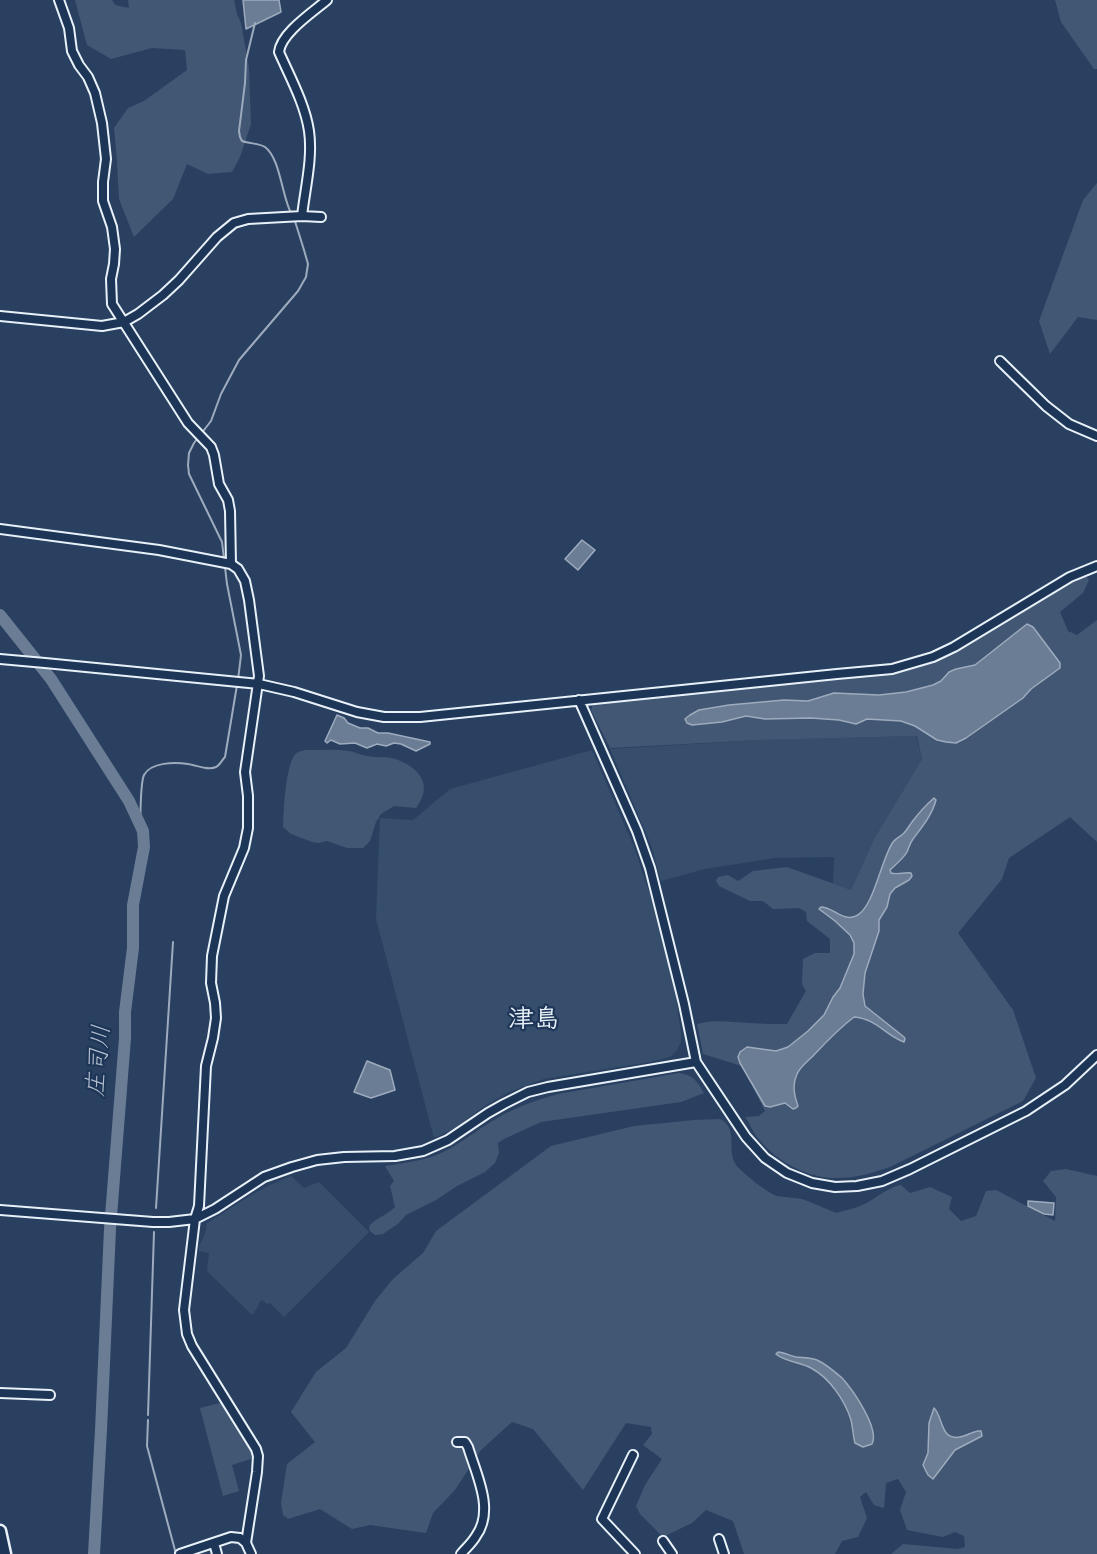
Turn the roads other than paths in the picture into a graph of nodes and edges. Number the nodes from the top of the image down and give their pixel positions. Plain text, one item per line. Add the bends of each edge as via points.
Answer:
1 (59, 0) edge
2 (327, 0) edge
3 (302, 216) junction
4 (321, 217) dead end
5 (0, 316) edge
6 (124, 322) junction
7 (1000, 361) dead end
8 (1097, 436) edge
9 (0, 529) edge
10 (231, 564) junction
11 (1097, 566) edge
12 (0, 659) edge
13 (259, 684) junction
14 (579, 700) junction
15 (1097, 1055) edge
16 (698, 1065) junction
17 (0, 1210) edge
18 (195, 1219) junction
19 (0, 1393) edge
20 (50, 1395) dead end
21 (457, 1442) dead end
22 (633, 1455) dead end
23 (0, 1531) edge
24 (719, 1539) dead end
25 (663, 1541) dead end
26 (214, 1543) junction
27 (246, 1543) junction
28 (196, 1552) edge
29 (722, 1553) edge
30 (5, 1554) edge
31 (180, 1554) edge
32 (217, 1554) edge
33 (251, 1554) edge
34 (461, 1554) edge
35 (635, 1554) edge
36 (672, 1554) edge

1 - 6 street via 72,51 95,93 102,123 106,159 104,201 115,249 111,296
2 - 3 street via 300,22 279,47 309,130
3 - 4 street
3 - 6 street via 234,223 163,295
5 - 6 street via 102,326
6 - 10 street via 188,423 211,447 230,511
7 - 8 street via 1069,424
9 - 10 street via 159,550
10 - 13 street via 245,580
11 - 14 street via 1070,577 954,647 892,669
12 - 13 street
13 - 14 street via 384,717 420,717
13 - 18 street via 244,772 248,828 224,896 211,966 216,1018 206,1066 199,1206
14 - 16 street via 650,868
15 - 16 street via 1065,1085 1026,1111 882,1181 834,1187 787,1173 765,1158 746,1137
16 - 18 street via 528,1092 423,1151 317,1160 292,1167 264,1177
17 - 18 street via 169,1222
18 - 27 street via 185,1323 192,1346 258,1456
19 - 20 street
21 - 34 street via 468,1447 485,1504 477,1536
22 - 35 street via 602,1519
23 - 30 main road
24 - 29 street
25 - 36 street
26 - 27 street via 235,1537
26 - 28 street
26 - 32 street
27 - 33 street
28 - 31 street

